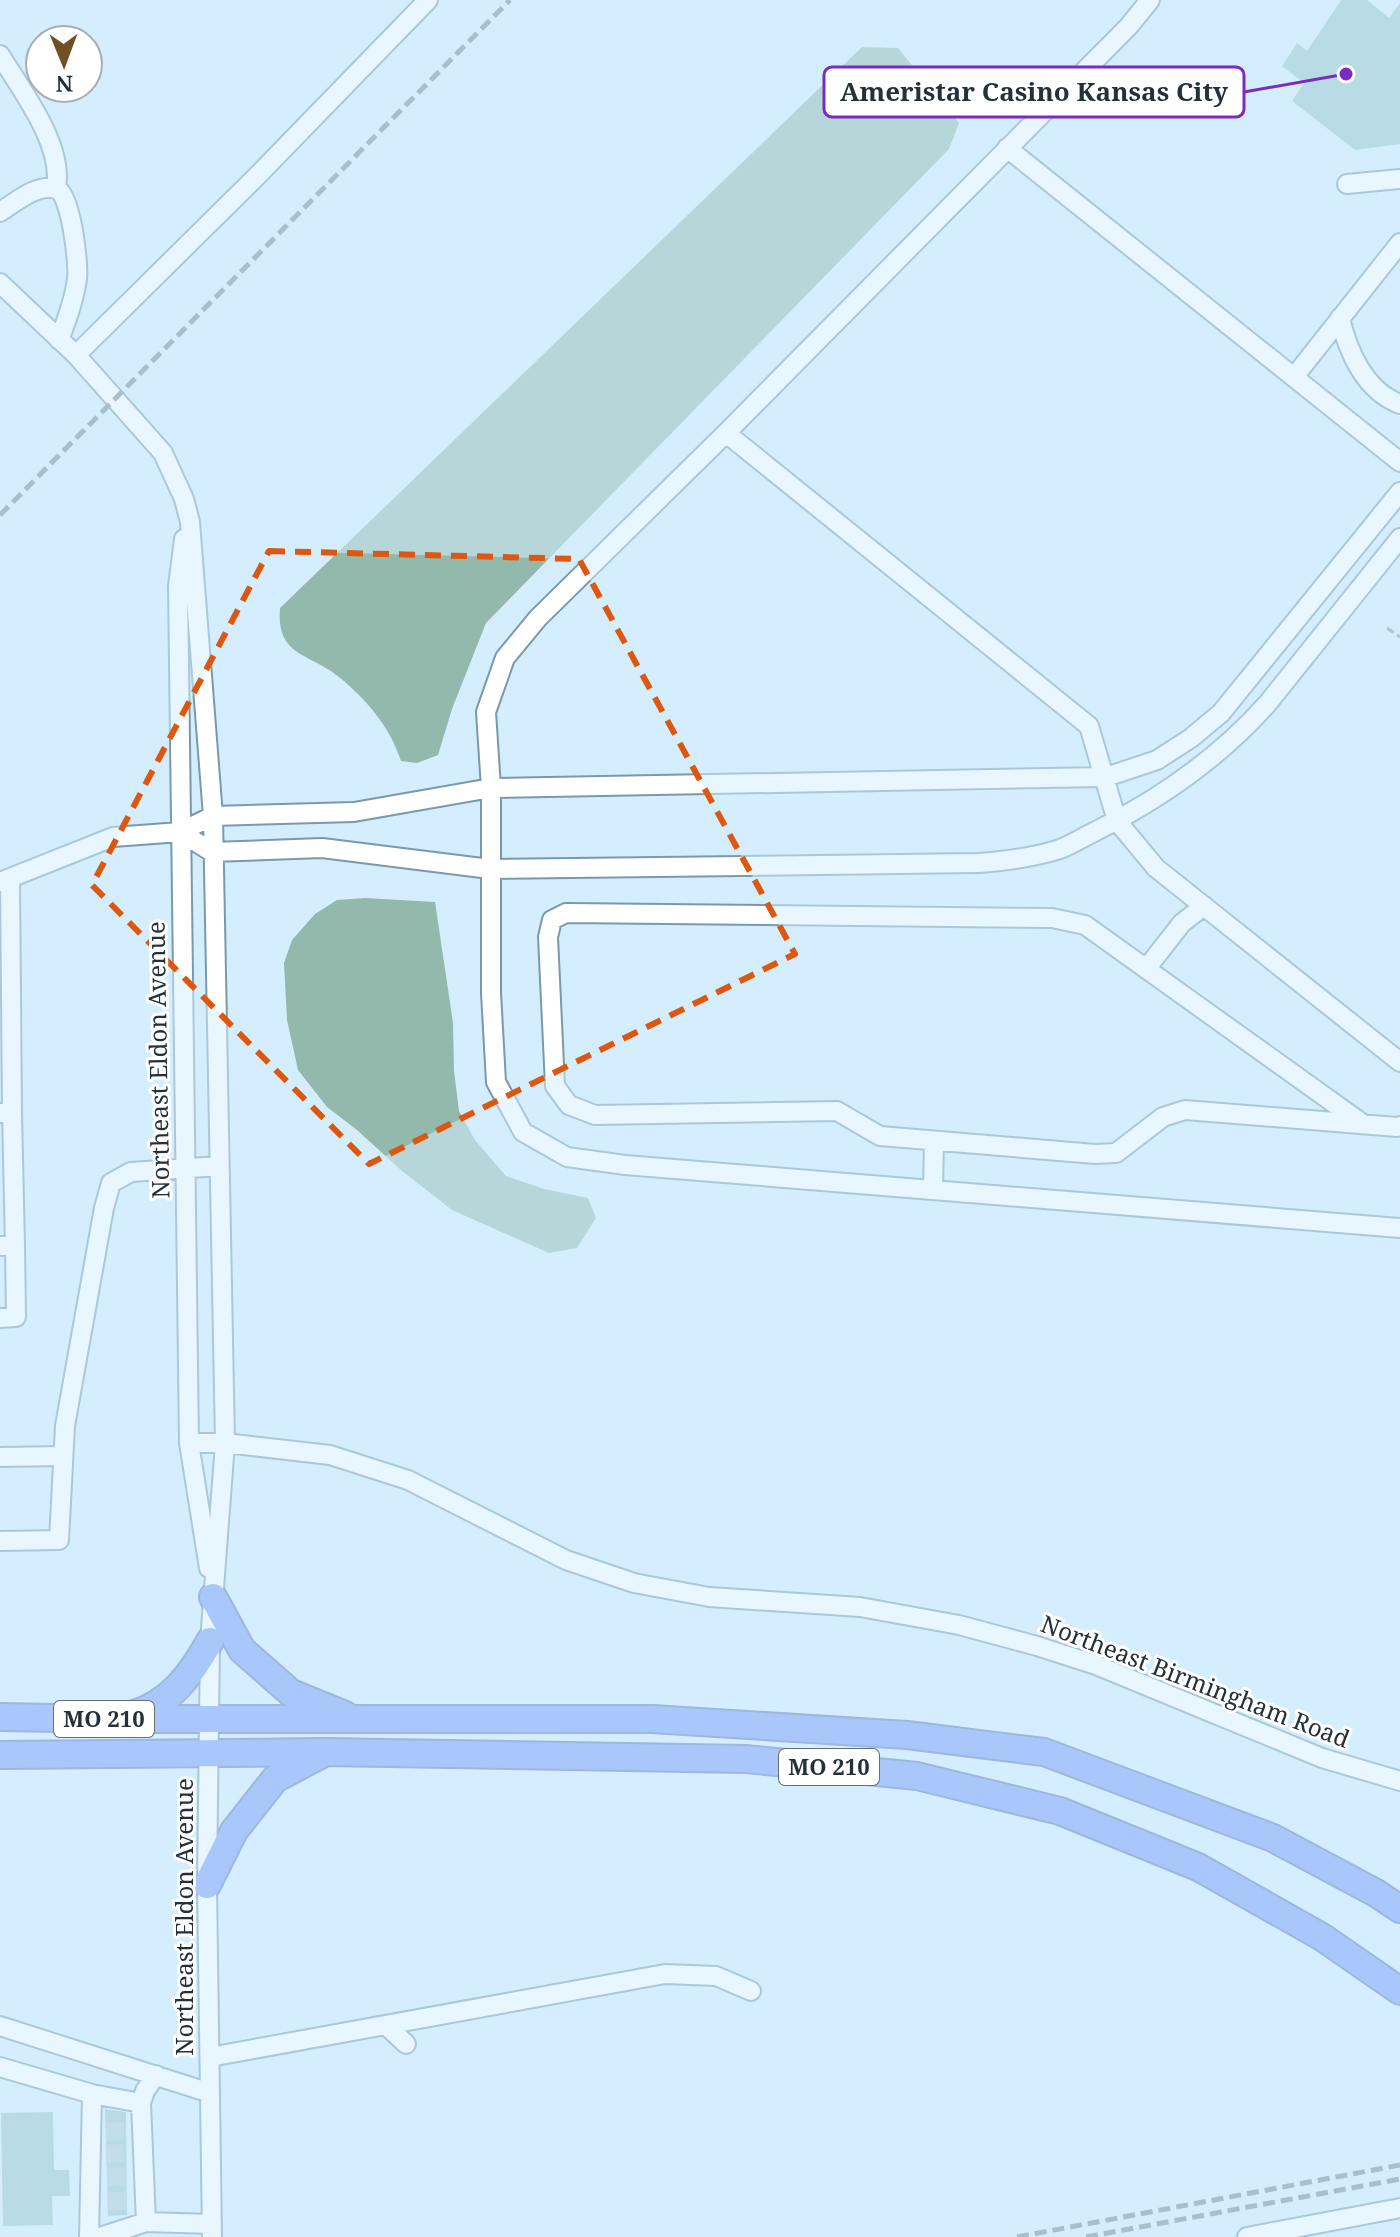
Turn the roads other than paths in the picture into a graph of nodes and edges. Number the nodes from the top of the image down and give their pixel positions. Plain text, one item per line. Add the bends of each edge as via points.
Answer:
1 (428, 0) edge
2 (1150, 0) edge
3 (0, 55) edge
4 (1007, 148) junction
5 (1400, 179) edge
6 (1347, 184) dead end
7 (56, 188) junction
8 (0, 212) edge
9 (1400, 243) edge
10 (0, 283) edge
11 (1340, 318) junction
12 (59, 340) junction
13 (76, 355) junction
14 (1294, 377) junction
15 (1400, 404) edge
16 (726, 433) junction
17 (1400, 462) edge
18 (1400, 492) edge
19 (190, 522) junction
20 (1400, 538) edge
21 (1106, 777) junction
22 (491, 788) junction
23 (213, 816) junction
24 (1117, 821) junction
25 (180, 832) junction
26 (212, 852) junction
27 (490, 869) junction
28 (5, 880) edge
29 (1204, 906) junction
30 (1146, 969) junction
31 (1400, 1062) edge
32 (6, 1113) edge
33 (1363, 1124) junction
34 (1400, 1126) edge
35 (934, 1141) junction
36 (219, 1166) junction
37 (185, 1168) junction
38 (933, 1190) junction
39 (1400, 1228) edge
40 (8, 1246) edge
41 (0, 1318) edge
42 (189, 1443) junction
43 (225, 1443) junction
44 (63, 1456) junction
45 (0, 1457) edge
46 (0, 1541) edge
47 (213, 1597) junction
48 (210, 1641) junction
49 (0, 1717) edge
50 (116, 1719) junction
51 (356, 1719) junction
52 (209, 1720) junction
53 (208, 1752) junction
54 (326, 1752) junction
55 (0, 1755) edge
56 (1400, 1781) edge
57 (207, 1885) junction
58 (1400, 1909) edge
59 (751, 1991) dead end
60 (1400, 1991) edge
61 (386, 2025) junction
62 (0, 2026) edge
63 (406, 2044) dead end
64 (210, 2057) junction
65 (0, 2067) edge
66 (156, 2075) junction
67 (210, 2093) junction
68 (92, 2094) junction
69 (141, 2103) junction
70 (1400, 2208) edge
71 (146, 2222) junction
72 (212, 2230) edge
73 (89, 2237) edge
74 (100, 2237) edge
75 (1247, 2237) edge

1 - 13 street
2 - 4 street
3 - 7 street via 43,127 57,161
4 - 14 street
4 - 16 street
5 - 6 street
7 - 8 street via 35,190
7 - 12 street via 69,206 78,275
9 - 11 street
10 - 12 street, Northeast Eldon Avenue
11 - 14 street
11 - 15 street via 1355,362 1373,385
12 - 13 street, Northeast Eldon Avenue
13 - 19 street, Northeast Eldon Avenue via 163,453
14 - 17 street
16 - 21 street via 1089,726
16 - 22 street via 538,618 505,658 486,712
18 - 21 street via 1221,713 1157,760
19 - 23 street, Northeast Eldon Avenue
19 - 25 street, Northeast Eldon Avenue via 178,586
20 - 24 street via 1245,729 1208,761
21 - 22 street
21 - 24 street
22 - 23 street via 354,812
22 - 27 street
23 - 25 street
23 - 26 street, Northeast Eldon Avenue
24 - 27 street via 1060,849 1019,860
24 - 29 street via 1156,868
25 - 26 street
25 - 28 street via 113,837
25 - 37 street, Northeast Eldon Avenue
26 - 27 street via 322,848
26 - 36 street, Northeast Eldon Avenue
27 - 38 street via 496,1082 523,1132 567,1157
28 - 32 street
29 - 30 street via 1182,923
29 - 31 street
30 - 33 street
30 - 35 street via 1085,925 1052,918 566,913 552,920 548,937 555,1086 569,1105 595,1115 837,1111 880,1136
32 - 40 street
33 - 34 street
33 - 35 street via 1185,1110 1163,1117 1116,1153
35 - 38 street
36 - 37 street
36 - 43 street, Northeast Eldon Avenue
37 - 42 street, Northeast Eldon Avenue
37 - 44 street via 131,1172 111,1183
38 - 39 street
40 - 41 street via 16,1317
42 - 43 street, Northeast Birmingham Road
42 - 47 street, Northeast Eldon Avenue
43 - 47 street, Northeast Eldon Avenue
43 - 56 street, Northeast Birmingham Road via 330,1455 408,1480 566,1560 634,1583 709,1597 860,1607 1037,1646 1322,1758
44 - 45 street
44 - 46 street via 59,1540
47 - 48 street, Northeast Eldon Avenue
47 - 51 highway via 242,1650 291,1693
48 - 50 highway via 194,1671 164,1700
48 - 52 street, Northeast Eldon Avenue
49 - 50 highway, MO 210
50 - 52 highway, MO 210
51 - 52 highway, MO 210
51 - 58 highway, MO 210 via 652,1719 907,1735 1044,1752 1273,1838
52 - 53 street, Northeast Eldon Avenue
53 - 54 highway, MO 210
53 - 55 highway, MO 210
53 - 57 street, Northeast Eldon Avenue
54 - 57 highway via 275,1779 234,1831
54 - 60 highway, MO 210 via 746,1759 917,1776 1060,1811 1198,1867 1322,1937
57 - 64 street, Northeast Eldon Avenue
59 - 61 street via 716,1976 665,1974
61 - 63 street
61 - 64 street
62 - 66 street
64 - 67 street, Northeast Eldon Avenue
65 - 68 street
66 - 67 street
66 - 69 street
67 - 72 street, Northeast Eldon Avenue
68 - 69 street
68 - 73 street via 99,2132 99,2202
69 - 71 street via 135,2153 137,2200
70 - 75 street
71 - 72 street
71 - 74 street

